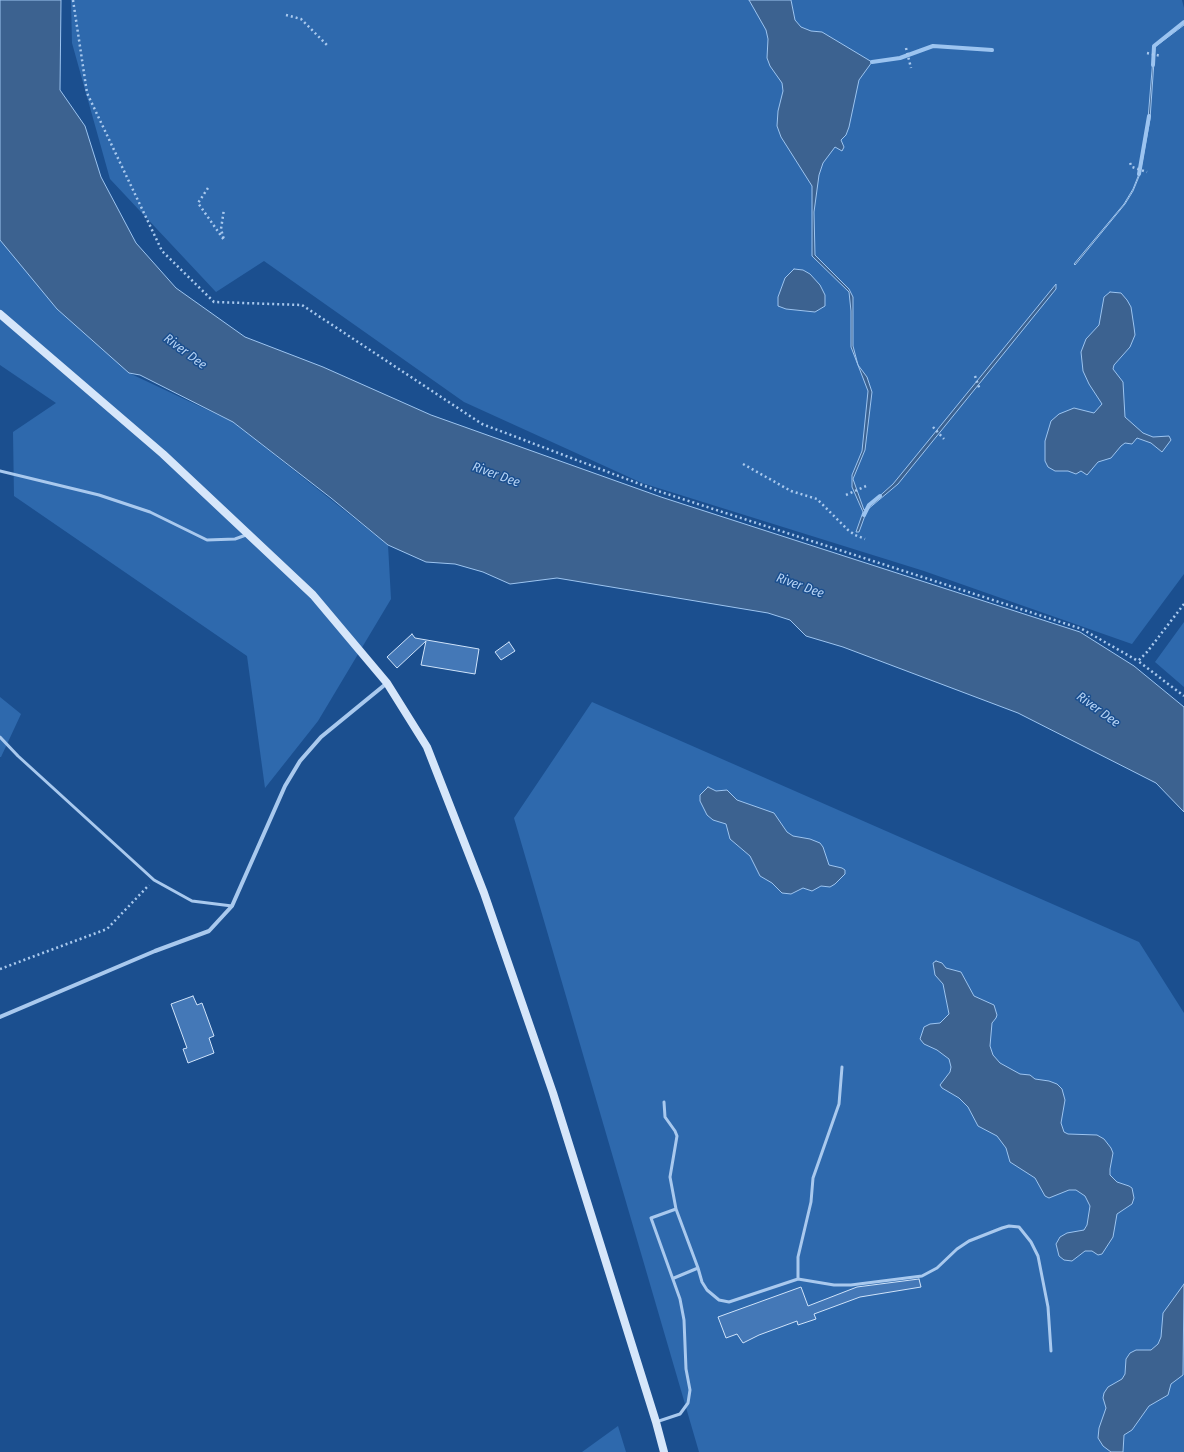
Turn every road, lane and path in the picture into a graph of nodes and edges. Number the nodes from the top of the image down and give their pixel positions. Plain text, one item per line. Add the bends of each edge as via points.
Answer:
1 (73, 0) edge
2 (286, 15) dead end
3 (328, 46) dead end
4 (906, 48) dead end
5 (1147, 53) dead end
6 (1161, 56) dead end
7 (911, 68) dead end
8 (1130, 163) dead end
9 (1147, 172) dead end
10 (208, 188) dead end
11 (224, 209) dead end
12 (0, 314) edge
13 (975, 376) dead end
14 (980, 390) dead end
15 (933, 427) dead end
16 (944, 439) dead end
17 (743, 464) dead end
18 (0, 471) edge
19 (866, 486) dead end
20 (846, 495) dead end
21 (248, 534) junction
22 (865, 539) dead end
23 (1184, 604) edge
24 (1138, 661) junction
25 (387, 683) junction
26 (1184, 696) edge
27 (0, 738) edge
28 (154, 880) junction
29 (232, 906) junction
30 (0, 969) edge
31 (0, 1017) edge
32 (842, 1067) dead end
33 (664, 1102) dead end
34 (676, 1209) junction
35 (698, 1268) junction
36 (674, 1278) junction
37 (798, 1279) junction
38 (1052, 1351) dead end
39 (656, 1422) junction
40 (664, 1452) edge

1 - 24 path via 87,93 162,251 214,302 302,304 482,424 658,491 1082,629
2 - 3 path via 301,19
4 - 7 path
5 - 6 path
8 - 9 path via 1132,167
10 - 11 path via 198,203 224,240 221,229
12 - 21 main road via 163,454
13 - 14 path
15 - 16 path
17 - 22 path via 791,490 817,499 848,530
18 - 21 lane via 99,495 150,512 207,540 236,539
19 - 20 path
21 - 25 main road via 313,595
23 - 24 path
24 - 26 path
25 - 29 street via 322,737 300,761 285,786
25 - 39 main road via 427,747 484,893 553,1093
27 - 28 lane
28 - 29 lane via 192,901
28 - 30 path via 107,929
29 - 31 street via 209,931 155,951
32 - 37 lane via 839,1104 813,1178 811,1202 798,1257
33 - 34 lane via 665,1118 677,1136 670,1173
34 - 35 lane
34 - 36 lane via 651,1218
35 - 36 lane
35 - 37 lane via 707,1290 719,1300 729,1302
36 - 39 lane via 684,1320 686,1369 690,1390 688,1404 680,1414
37 - 38 lane via 851,1285 922,1276 937,1268 969,1241 1002,1228 1019,1226 1038,1256 1048,1307
39 - 40 main road

